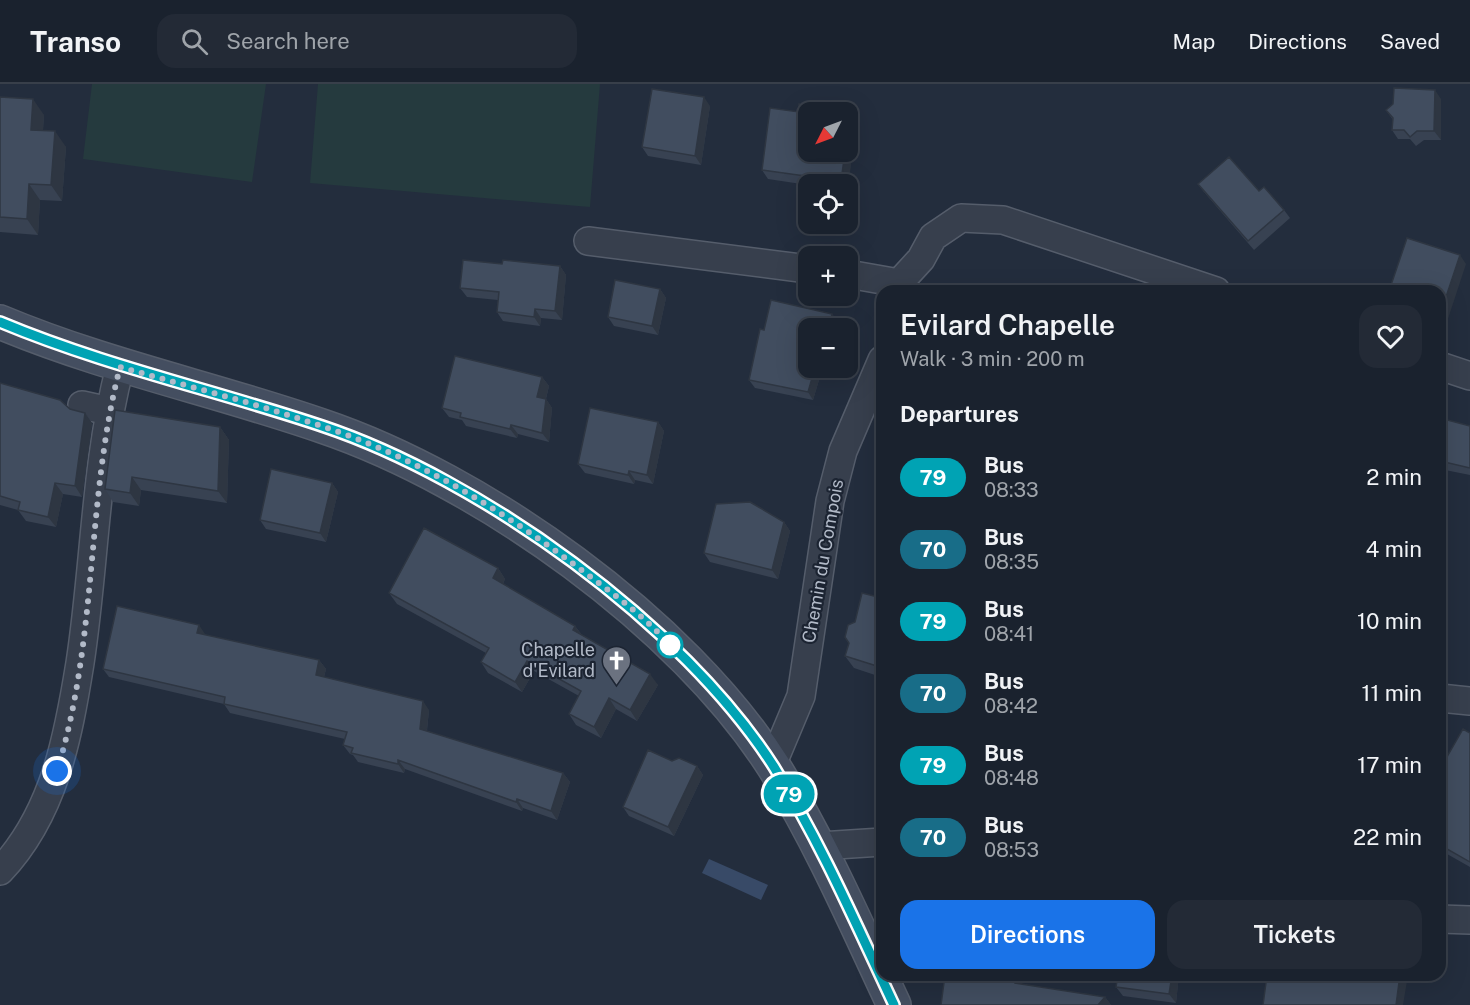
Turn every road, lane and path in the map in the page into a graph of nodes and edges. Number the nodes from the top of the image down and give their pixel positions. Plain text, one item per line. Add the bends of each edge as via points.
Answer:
1 (588, 241) dead end
2 (798, 268) edge
3 (858, 277) edge
4 (891, 285) edge
5 (901, 285) edge
6 (1198, 285) edge
7 (0, 322) edge
8 (120, 367) junction
9 (1446, 368) edge
10 (876, 374) edge
11 (1470, 376) edge
12 (82, 405) dead end
13 (109, 411) junction
14 (1446, 699) edge
15 (1470, 700) edge
16 (772, 765) junction
17 (876, 842) edge
18 (820, 846) junction
19 (0, 871) edge
20 (1446, 919) edge
21 (1470, 921) edge
22 (876, 966) edge
23 (883, 981) edge
24 (894, 1005) edge

1 - 2 street
3 - 4 street
5 - 6 street via 933,237 961,218 1003,220
7 - 8 street
8 - 13 street
8 - 16 street via 322,426 426,471 494,510 562,555 639,615 713,688
9 - 11 street
10 - 16 street, Chemin du Compois via 843,451 830,501 801,696
12 - 13 street
13 - 19 street via 90,592 69,732 51,790 21,849
14 - 15 street
16 - 18 street
17 - 18 street
18 - 22 street
20 - 21 street
23 - 24 street

